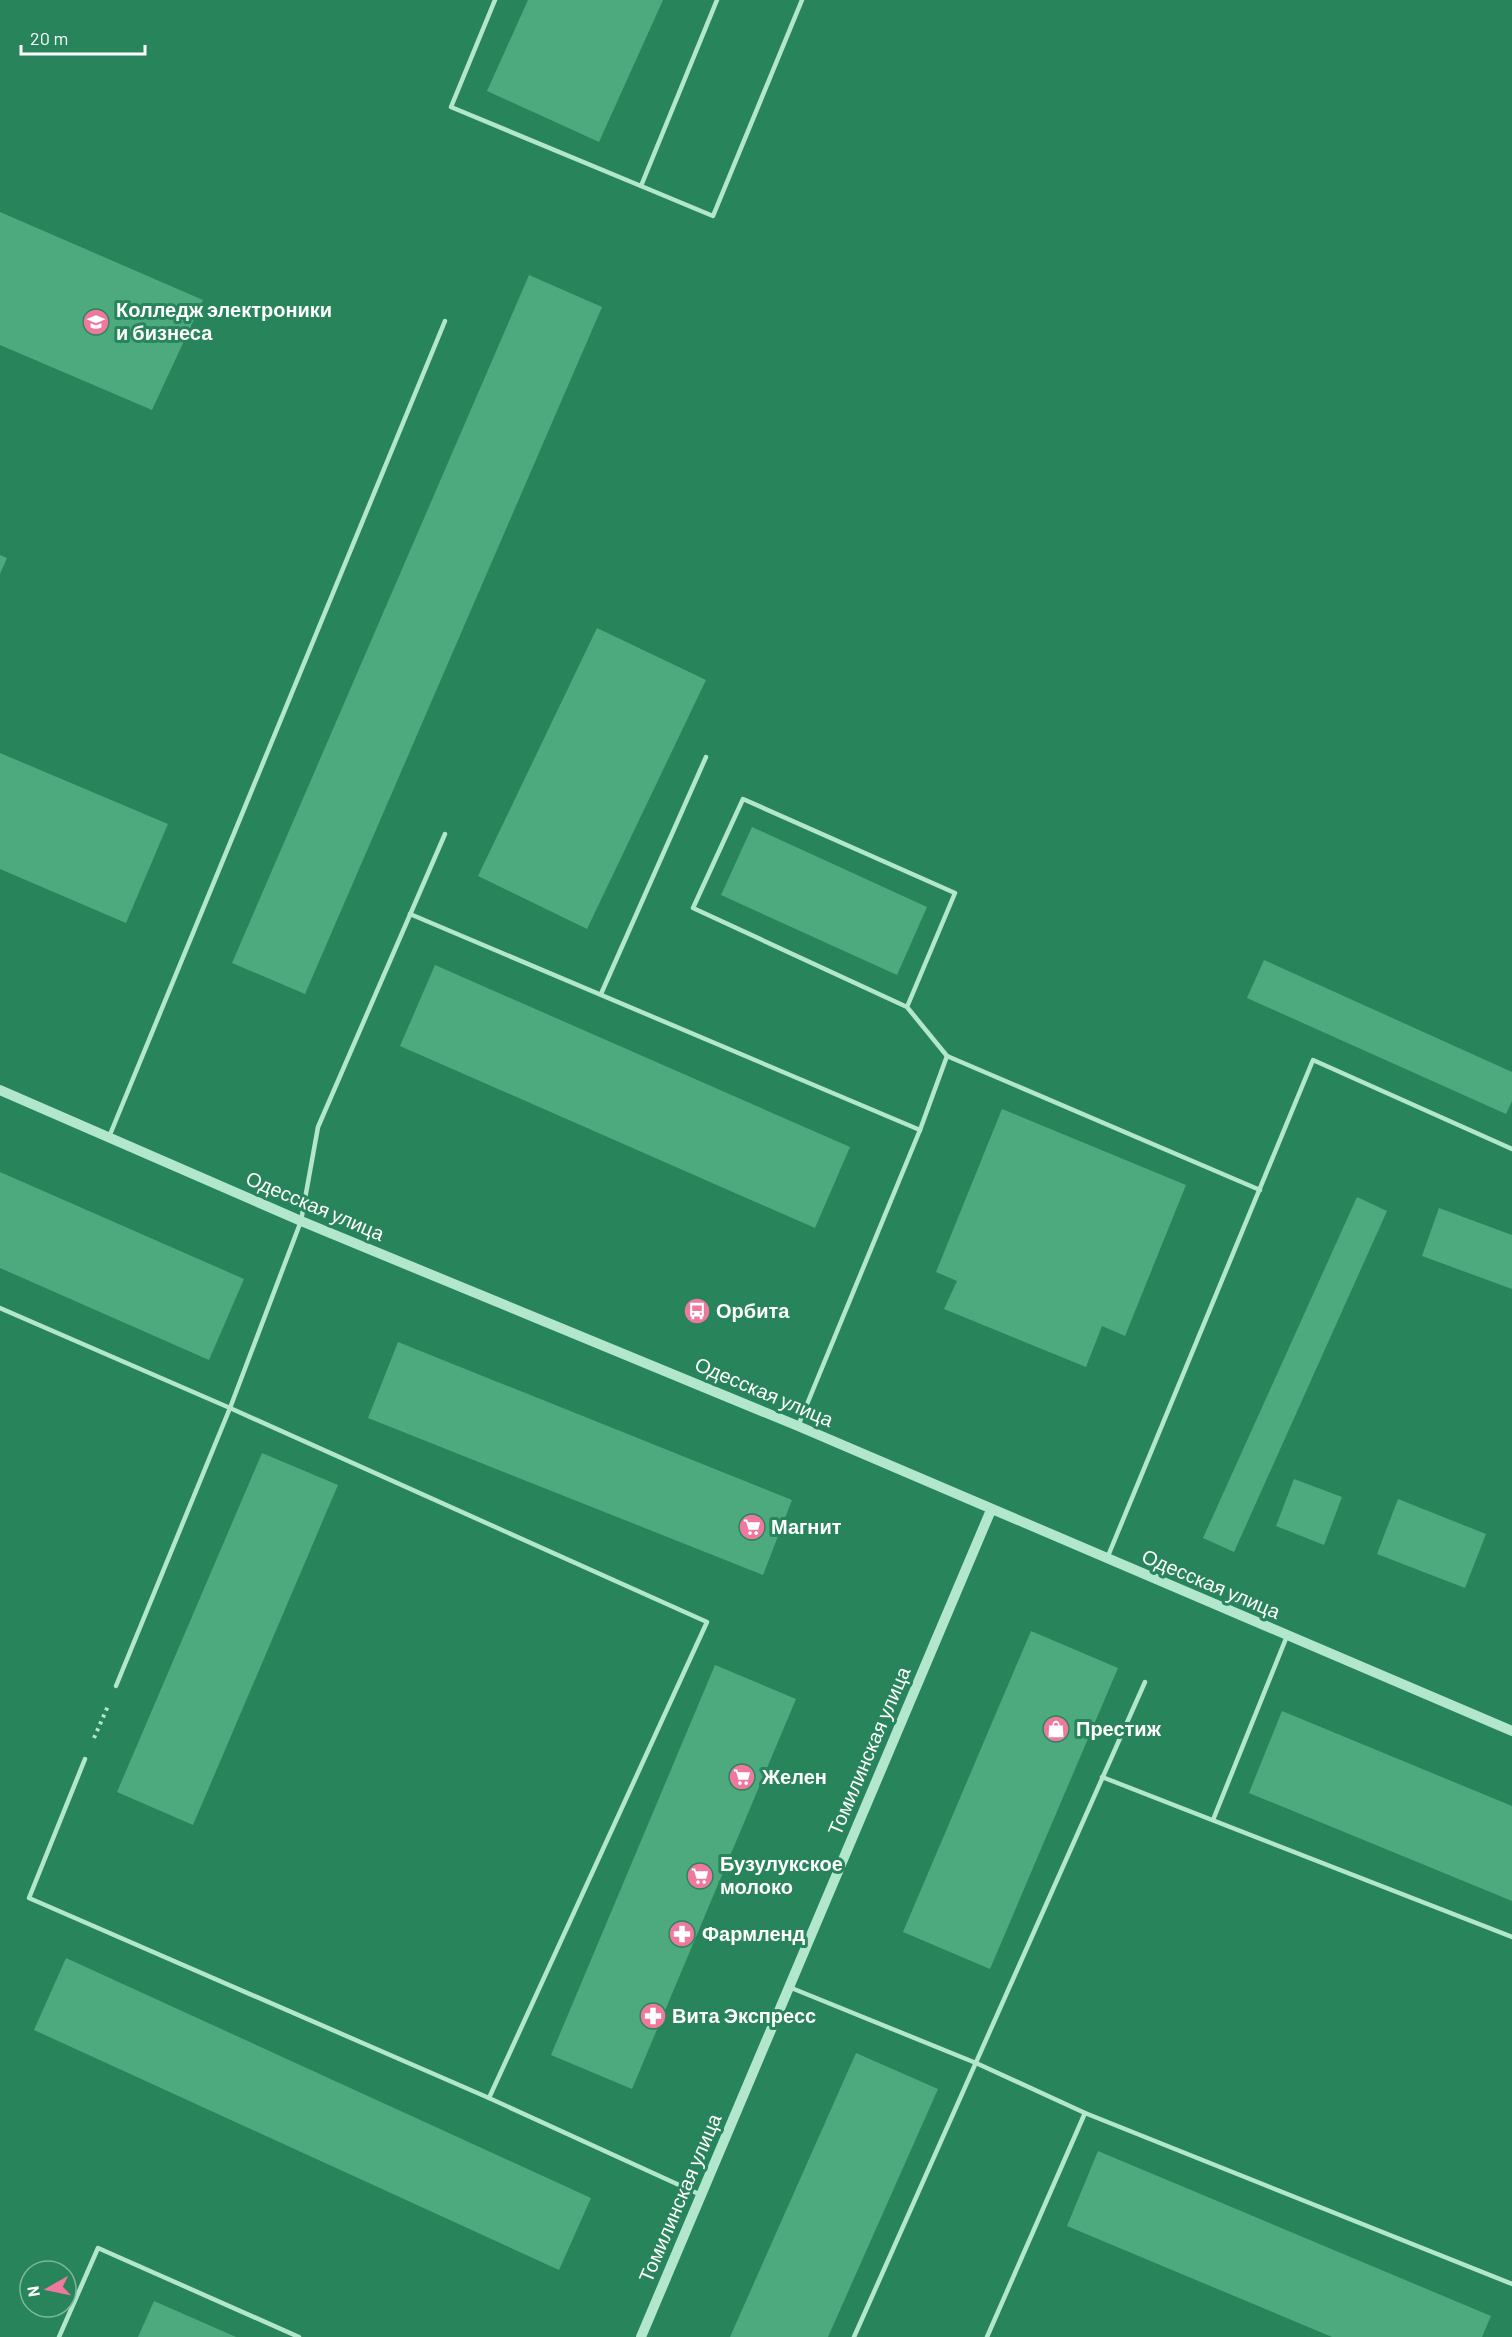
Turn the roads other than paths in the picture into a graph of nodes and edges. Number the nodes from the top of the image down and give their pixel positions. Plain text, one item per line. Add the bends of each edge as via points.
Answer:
1 (495, 0) edge
2 (717, 0) edge
3 (801, 0) edge
4 (641, 186) junction
5 (444, 321) dead end
6 (706, 757) dead end
7 (445, 834) dead end
8 (410, 914) junction
9 (601, 994) junction
10 (907, 1007) junction
11 (947, 1056) junction
12 (0, 1090) edge
13 (920, 1130) junction
14 (109, 1137) junction
15 (1512, 1149) edge
16 (1260, 1190) junction
17 (301, 1221) junction
18 (0, 1308) edge
19 (230, 1408) junction
20 (798, 1426) junction
21 (991, 1510) junction
22 (1107, 1559) junction
23 (1287, 1636) junction
24 (1144, 1682) dead end
25 (116, 1686) road end
26 (1512, 1731) edge
27 (85, 1759) road end
28 (1102, 1777) junction
29 (1213, 1820) junction
30 (1512, 1936) edge
31 (789, 1987) junction
32 (976, 2063) junction
33 (489, 2098) junction
34 (1085, 2112) junction
35 (701, 2195) junction
36 (1512, 2284) edge
37 (59, 2337) edge
38 (299, 2337) edge
39 (640, 2337) edge
40 (854, 2337) edge
41 (987, 2337) edge

1 - 4 lane via 451,107
2 - 4 lane
3 - 4 lane via 713,216
5 - 14 lane
6 - 9 lane
7 - 8 lane
8 - 9 lane
8 - 17 lane via 318,1127
9 - 13 lane
10 - 10 lane via 693,908 743,799 955,893
10 - 11 lane
11 - 13 lane
11 - 16 lane
12 - 14 street, Одесская улица
13 - 20 lane
14 - 17 street, Одесская улица
15 - 16 lane via 1313,1060
16 - 22 lane
17 - 19 lane
17 - 20 street, Одесская улица
18 - 19 lane
19 - 25 lane
19 - 33 lane via 707,1622
20 - 21 street, Одесская улица
21 - 22 street, Одесская улица
21 - 31 street, Томилинская улица
22 - 23 street, Одесская улица
23 - 26 street, Одесская улица
23 - 29 lane
24 - 28 lane
27 - 33 lane via 29,1898
28 - 29 lane
28 - 32 lane
29 - 30 lane
31 - 32 lane
31 - 35 street, Томилинская улица
32 - 34 lane
32 - 40 lane
33 - 35 lane
34 - 36 lane
34 - 41 lane
35 - 39 street, Томилинская улица
37 - 38 lane via 98,2248

